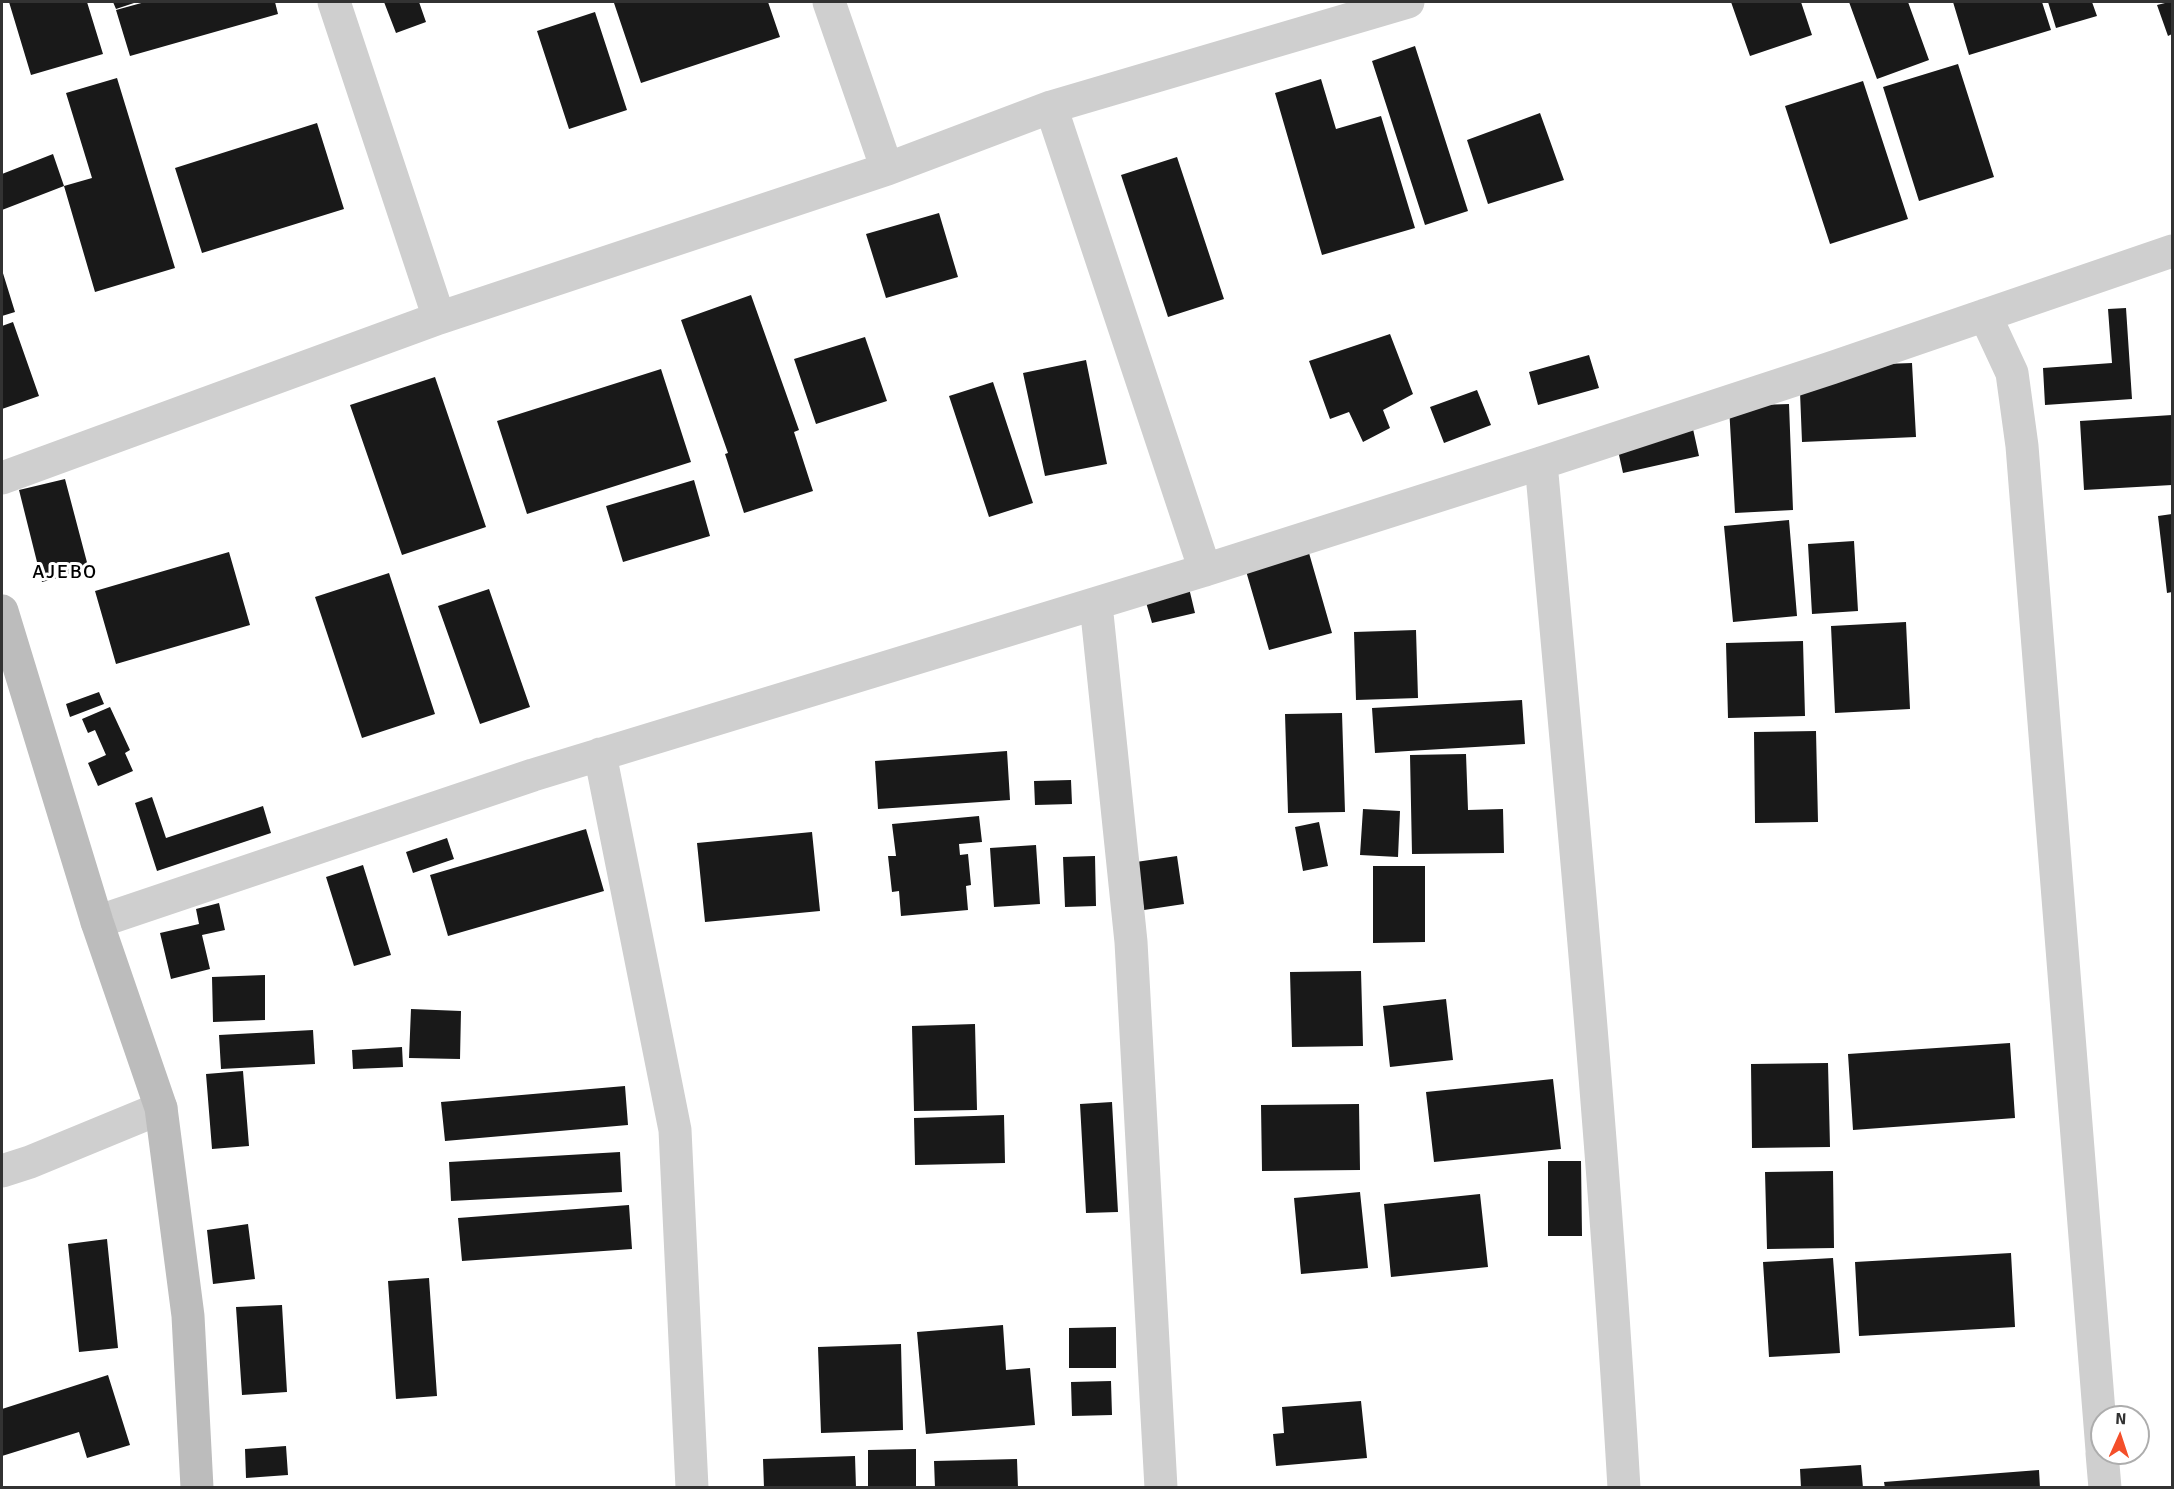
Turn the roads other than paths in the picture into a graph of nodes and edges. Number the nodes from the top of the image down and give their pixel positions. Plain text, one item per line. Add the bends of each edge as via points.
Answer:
1 (334, 2) edge
2 (829, 2) edge
3 (1408, 2) edge
4 (1332, 13) edge
5 (1050, 107) junction
6 (887, 169) junction
7 (2172, 251) edge
8 (1985, 315) junction
9 (439, 318) junction
10 (1541, 463) junction
11 (2, 478) edge
12 (1205, 570) junction
13 (1096, 604) junction
14 (2, 611) edge
15 (600, 754) junction
16 (97, 922) junction
17 (161, 1108) junction
18 (2, 1171) edge
19 (2098, 1405) edge
20 (2103, 1465) edge
21 (197, 1488) edge
22 (692, 1488) edge
23 (1161, 1488) edge
24 (1624, 1488) edge
25 (2105, 1488) edge

1 - 9 street
2 - 6 street
3 - 4 street
4 - 5 street
5 - 6 street
5 - 12 street
6 - 9 street
7 - 8 street
8 - 10 street
8 - 19 street via 2012,373 2022,446
9 - 11 street
10 - 12 street
10 - 24 street via 1583,922
12 - 13 street
13 - 15 street
13 - 23 street via 1131,942
14 - 16 street
15 - 16 street
15 - 22 street via 675,1130
16 - 17 street
17 - 18 street
17 - 21 street via 188,1316
20 - 25 street

